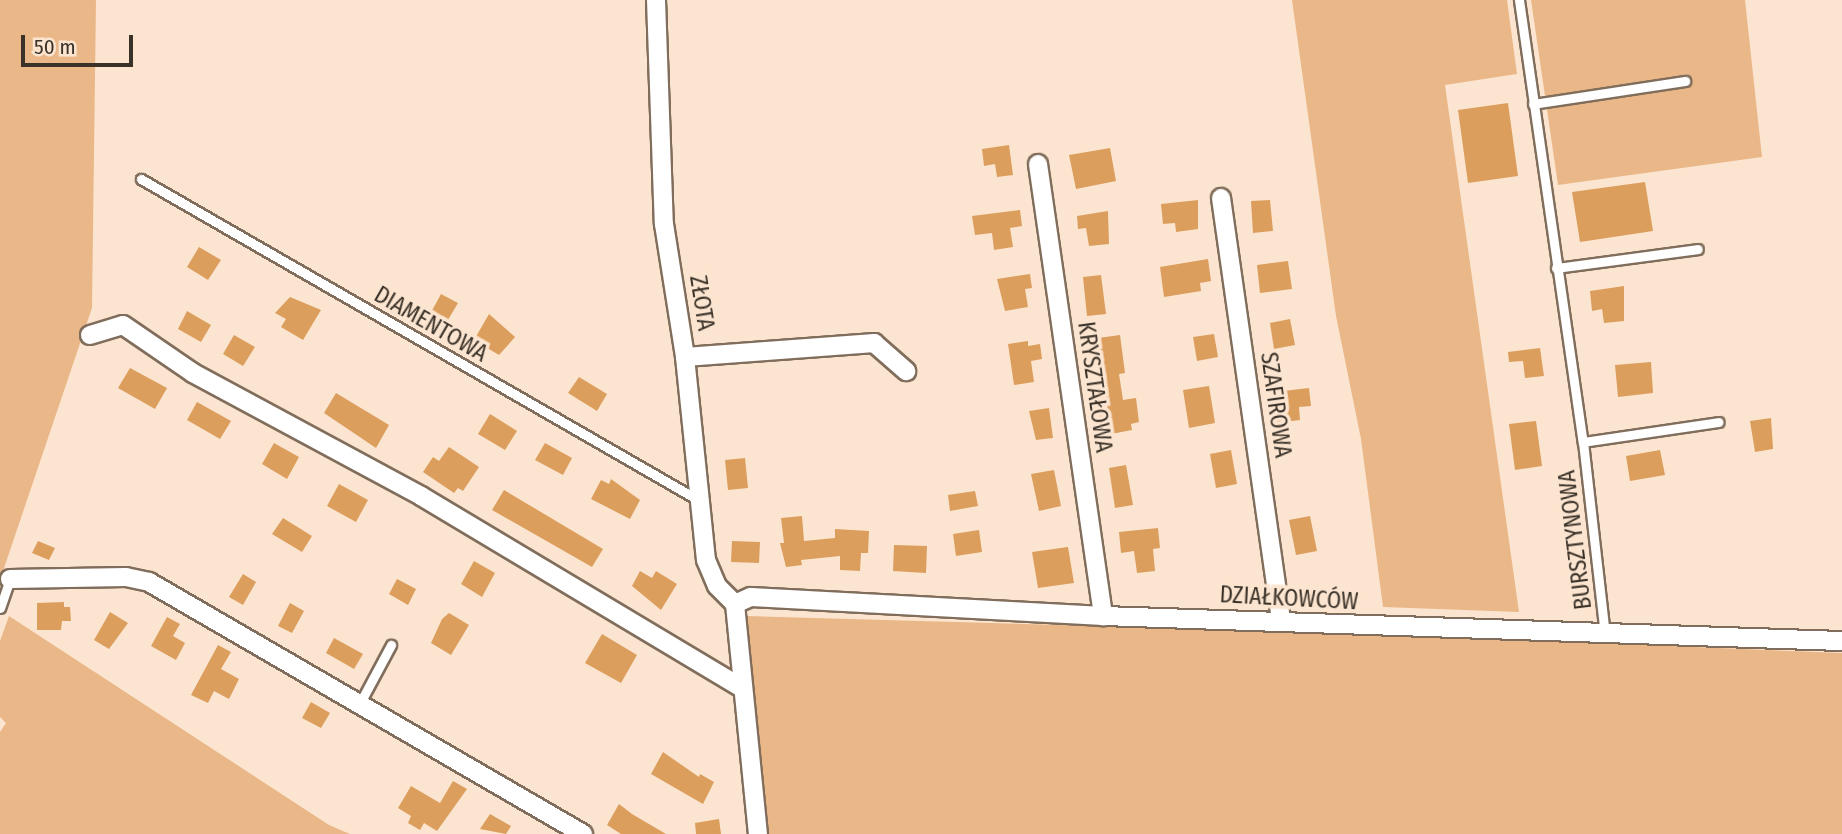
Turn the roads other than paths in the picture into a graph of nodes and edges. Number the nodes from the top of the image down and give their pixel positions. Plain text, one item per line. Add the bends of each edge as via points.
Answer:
1 (656, 0) edge
2 (1519, 0) edge
3 (1685, 81) dead end
4 (1533, 104) junction
5 (1038, 164) dead end
6 (141, 179) dead end
7 (1221, 198) dead end
8 (1698, 249) dead end
9 (1556, 268) junction
10 (90, 335) dead end
11 (685, 357) junction
12 (906, 371) dead end
13 (1719, 422) dead end
14 (1583, 442) junction
15 (701, 501) junction
16 (10, 579) joint
17 (736, 604) junction
18 (0, 608) edge
19 (1103, 616) junction
20 (1281, 620) junction
21 (1605, 634) junction
22 (1842, 641) edge
23 (391, 645) dead end
24 (742, 688) junction
25 (360, 702) junction
26 (583, 834) edge
27 (758, 834) edge

1 - 11 street, ZŁOTA via 664,224
2 - 4 lane, BURSZTYNOWA
3 - 4 lane
4 - 9 lane, BURSZTYNOWA
5 - 19 street, KRYSZTAŁOWA
6 - 15 lane, DIAMENTOWA
7 - 20 street, SZAFIROWA
8 - 9 lane
9 - 14 lane, BURSZTYNOWA
10 - 24 street via 123,325 193,373 421,496
11 - 12 street via 874,344
11 - 15 street, ZŁOTA
13 - 14 lane, BURSZTYNOWA
14 - 21 lane, BURSZTYNOWA
15 - 17 street, ZŁOTA via 706,560 717,586
16 - 18 lane
16 - 25 street via 126,577 149,582
17 - 19 street, DZIAŁKOWCÓW via 751,597
17 - 24 street
19 - 20 street, DZIAŁKOWCÓW
20 - 21 street, DZIAŁKOWCÓW
21 - 22 street, DZIAŁKOWCÓW
23 - 25 lane
24 - 27 street
25 - 26 street

